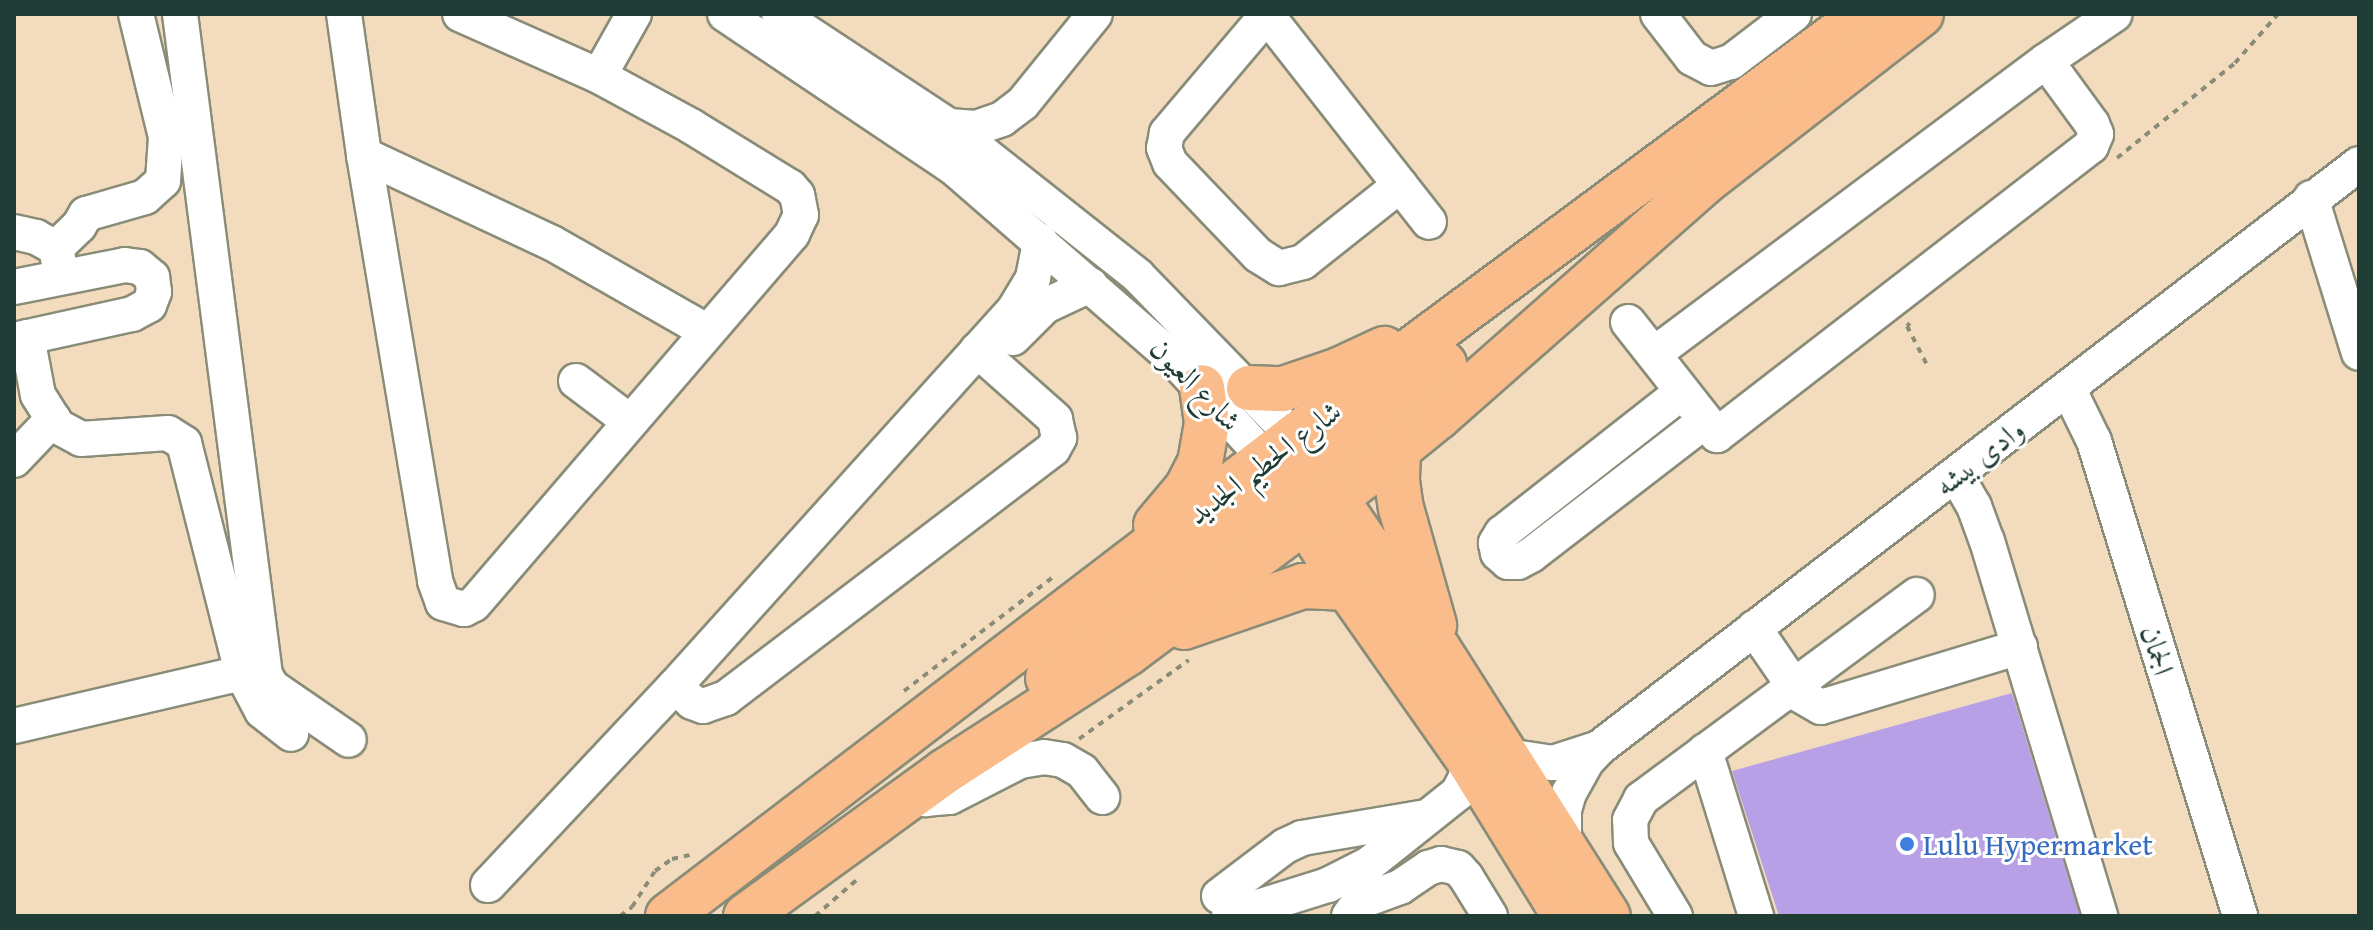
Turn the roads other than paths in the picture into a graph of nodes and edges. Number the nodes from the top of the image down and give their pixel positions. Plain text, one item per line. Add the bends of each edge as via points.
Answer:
1 (136, 14) edge
2 (180, 14) edge
3 (344, 14) edge
4 (460, 14) edge
5 (634, 14) edge
6 (725, 14) edge
7 (779, 14) edge
8 (1095, 14) edge
9 (1267, 14) edge
10 (1658, 14) edge
11 (1794, 14) edge
12 (1864, 14) edge
13 (2115, 14) edge
14 (1922, 17) edge
15 (2046, 61) junction
16 (599, 76) junction
17 (1023, 103) junction
18 (949, 126) junction
19 (364, 155) junction
20 (2359, 164) edge
21 (1009, 173) junction
22 (1400, 185) junction
23 (2311, 198) junction
24 (1429, 222) dead end
25 (14, 232) edge
26 (1040, 241) junction
27 (1553, 246) junction
28 (59, 263) junction
29 (1090, 285) junction
30 (14, 287) edge
31 (1462, 314) junction
32 (1020, 316) junction
33 (1628, 322) dead end
34 (706, 331) junction
35 (21, 338) edge
36 (2359, 353) edge
37 (1654, 354) junction
38 (985, 357) junction
39 (576, 381) dead end
40 (1202, 387) junction
41 (1249, 388) junction
42 (2068, 388) junction
43 (1682, 392) junction
44 (53, 419) junction
45 (629, 421) junction
46 (1705, 421) junction
47 (1398, 450) junction
48 (14, 460) edge
49 (1956, 475) junction
50 (1301, 479) junction
51 (1106, 583) junction
52 (1348, 588) junction
53 (1917, 595) dead end
54 (1754, 628) junction
55 (2020, 647) junction
56 (1439, 650) junction
57 (1128, 653) junction
58 (242, 673) junction
59 (675, 686) junction
60 (1794, 687) junction
61 (14, 726) edge
62 (291, 734) dead end
63 (349, 740) dead end
64 (1599, 748) junction
65 (1705, 751) junction
66 (1488, 758) junction
67 (929, 782) junction
68 (1102, 797) dead end
69 (1430, 816) junction
70 (1564, 845) junction
71 (488, 885) dead end
72 (1231, 905) edge
73 (668, 916) edge
74 (746, 916) edge
75 (1349, 916) edge
76 (1490, 916) edge
77 (1565, 916) edge
78 (1608, 916) edge
79 (1675, 916) edge
80 (1756, 916) edge
81 (2100, 916) edge
82 (2240, 916) edge

1 - 28 street via 166,137 163,181 145,197 86,214
2 - 63 street via 265,675 272,687
3 - 19 street
4 - 16 street
5 - 16 street
6 - 26 street, شارع العيون via 953,167
7 - 18 street, شارع العيون
8 - 17 street
9 - 22 street
9 - 22 street via 1167,133 1164,148 1170,163 1258,255 1279,268 1312,255
10 - 11 street via 1692,58 1711,68 1731,62
12 - 27 main road, شارع الحطيم الجديد
13 - 15 street
14 - 47 main road, شارع الحطيم الجديد via 1702,184
15 - 37 street
15 - 46 street via 2092,124 2096,134 2091,146 1717,435
16 - 34 street via 691,126 797,195 798,225
17 - 18 street via 1002,119 976,128
17 - 21 street via 1008,149
18 - 21 street, شارع العيون
19 - 34 street via 552,243
19 - 45 street via 435,581 443,603 464,609 474,604
20 - 23 street, وادى بيشه
21 - 41 street, شارع العيون via 1138,276
22 - 24 street
23 - 36 street
23 - 42 street, وادى بيشه
25 - 28 street via 36,237
26 - 29 street, شارع العيون
26 - 32 street
27 - 31 main road, شارع الحطيم الجديد
27 - 50 main road via 1502,319
28 - 30 street
28 - 35 street via 140,267 152,277 154,292 149,305 132,314
29 - 32 street
29 - 40 street, شارع العيون
31 - 41 main road via 1423,326 1339,370 1283,389
31 - 50 main road, شارع الحطيم الجديد
32 - 38 street
33 - 37 street
34 - 45 street
35 - 44 street via 38,395
37 - 43 street
38 - 59 street
38 - 59 street via 1055,419 1059,438 1053,449 726,698 703,706
39 - 45 street
40 - 50 street, شارع العيون
40 - 51 main road via 1207,423 1198,468 1173,506
41 - 50 street, شارع العيون
42 - 49 street, وادى بيشه
42 - 82 street, الجمان via 2094,441
43 - 46 street
43 - 46 street via 1502,533 1498,553 1508,562 1531,555
44 - 48 street
44 - 58 street via 81,439 168,433 184,443
47 - 50 main road, شارع الحطيم الجديد
47 - 56 main road via 1400,499
49 - 54 street, وادى بيشه
49 - 55 street via 1981,523
50 - 51 main road, شارع الحطيم الجديد
50 - 52 main road, شارع العيون
50 - 56 main road, شارع العيون
50 - 57 main road, شارع الحطيم الجديد
50 - 67 main road via 1081,649
51 - 73 main road, شارع الحطيم الجديد
52 - 57 main road via 1318,585 1289,590
52 - 66 main road, شارع العيون
53 - 60 street
54 - 60 street
54 - 64 street, وادى بيشه
55 - 60 street via 1830,706 1813,705
55 - 81 street
56 - 66 main road, شارع العيون
57 - 67 main road, شارع الحطيم الجديد
58 - 61 street
58 - 62 street via 262,711
59 - 71 street
60 - 65 street
64 - 66 street, وادى بيشه via 1553,763
64 - 70 street, وادى بيشه via 1569,793
65 - 79 street via 1641,799 1630,820 1636,854
65 - 80 street
66 - 69 street
66 - 70 main road, شارع العيون
66 - 77 main road, شارع العيون
67 - 68 street via 925,799 950,797 1020,761 1044,757 1082,771
67 - 74 main road, شارع الحطيم الجديد
69 - 72 street via 1349,876
69 - 72 street via 1302,838 1285,846
70 - 78 main road, شارع العيون
75 - 76 street via 1359,902 1441,864 1458,868

